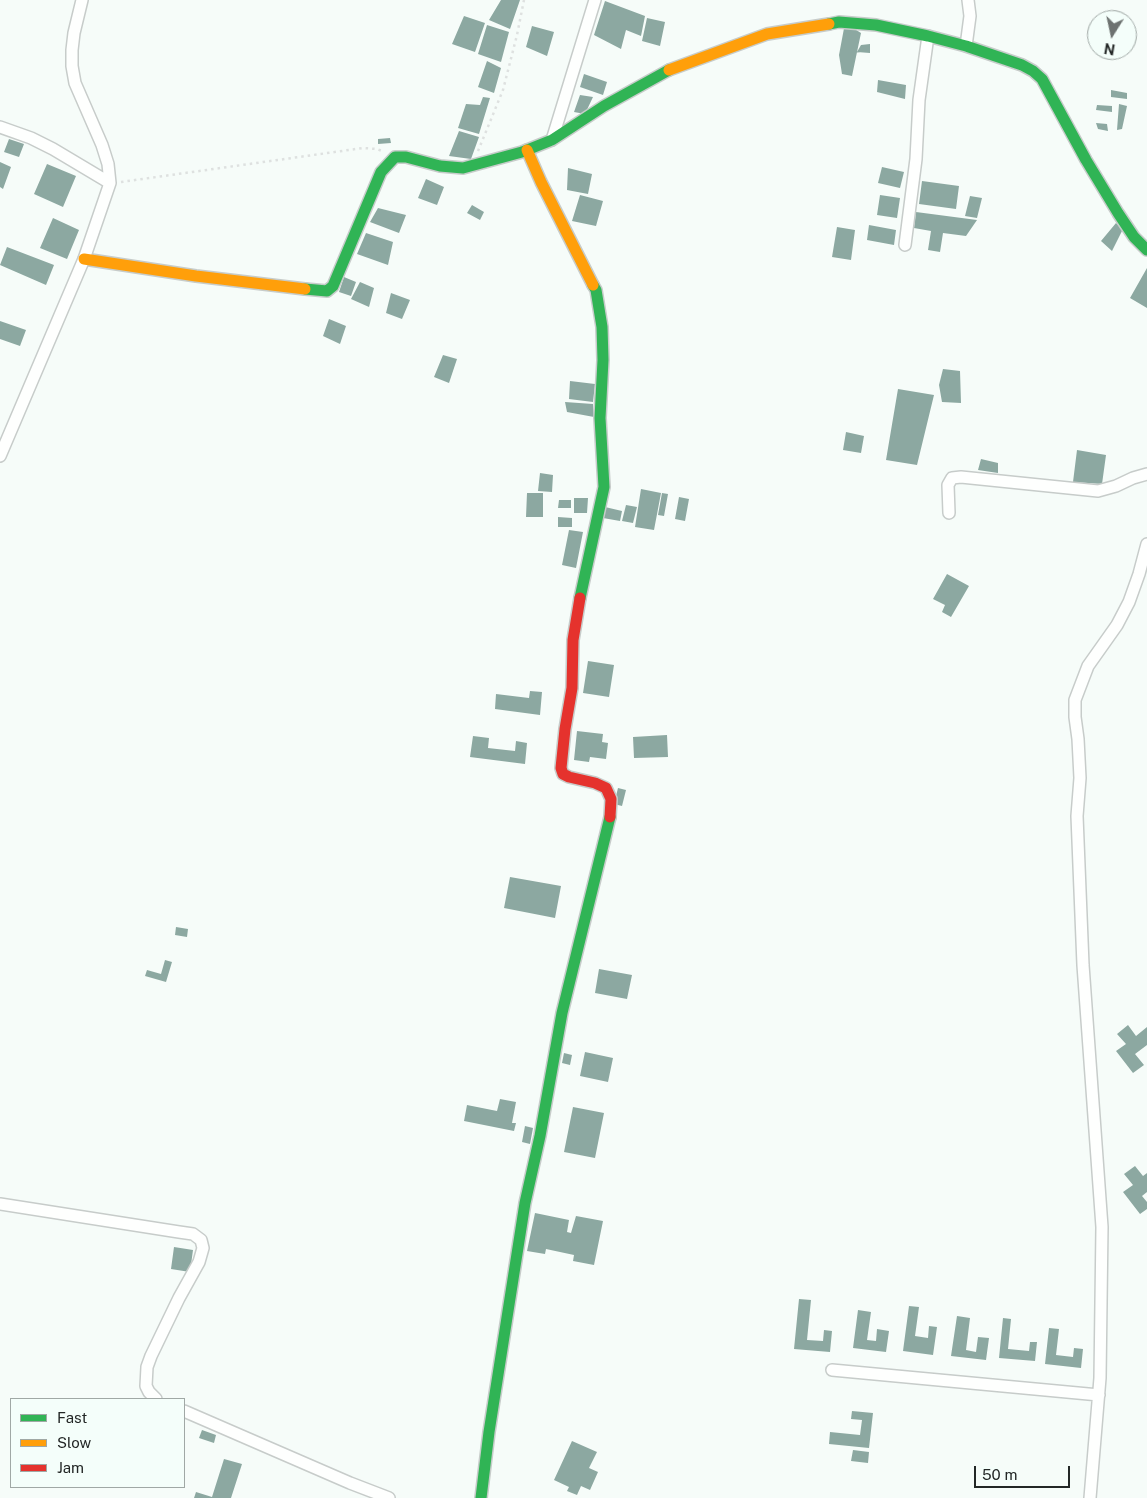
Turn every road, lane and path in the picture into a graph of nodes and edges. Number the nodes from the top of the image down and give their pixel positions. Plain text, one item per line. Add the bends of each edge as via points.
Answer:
1 (82, 0) edge
2 (524, 0) edge
3 (595, 0) edge
4 (968, 0) edge
5 (928, 36) junction
6 (966, 46) junction
7 (0, 127) edge
8 (552, 140) junction
9 (527, 150) junction
10 (395, 157) junction
11 (475, 166) junction
12 (110, 184) junction
13 (905, 245) dead end
14 (1147, 250) edge
15 (84, 259) junction
16 (0, 456) edge
17 (1147, 474) edge
18 (949, 513) dead end
19 (1147, 544) edge
20 (0, 1204) edge
21 (832, 1370) dead end
22 (1099, 1395) junction
23 (155, 1398) edge
24 (185, 1411) edge
25 (389, 1498) edge
26 (480, 1498) edge
27 (1090, 1498) edge

1 - 12 street via 74,32 72,66 75,83 102,145
2 - 11 path via 502,90 476,155
3 - 8 street
4 - 6 street via 970,16
5 - 6 street
5 - 8 street via 876,25 839,22 767,34 669,70
5 - 13 street
6 - 14 street via 1022,65 1042,79 1113,205 1134,237
7 - 12 street via 54,149
8 - 9 street
9 - 11 street
9 - 26 street via 596,290 602,327 604,360 600,418 604,487 576,616 572,688 561,768 569,777 606,788 611,799 611,812 562,1013 525,1203
10 - 11 street via 453,168
10 - 12 path via 378,149 363,148
10 - 15 street via 382,172 334,286 327,291
12 - 15 street
15 - 16 street
17 - 18 street via 1098,491 961,476 952,478 948,485
19 - 22 street via 1129,602 1088,666 1075,700 1080,778 1077,816 1083,965 1102,1226
20 - 23 street via 186,1233 201,1240 203,1248 199,1262 150,1356 146,1386
21 - 22 street
22 - 27 street
24 - 25 street

